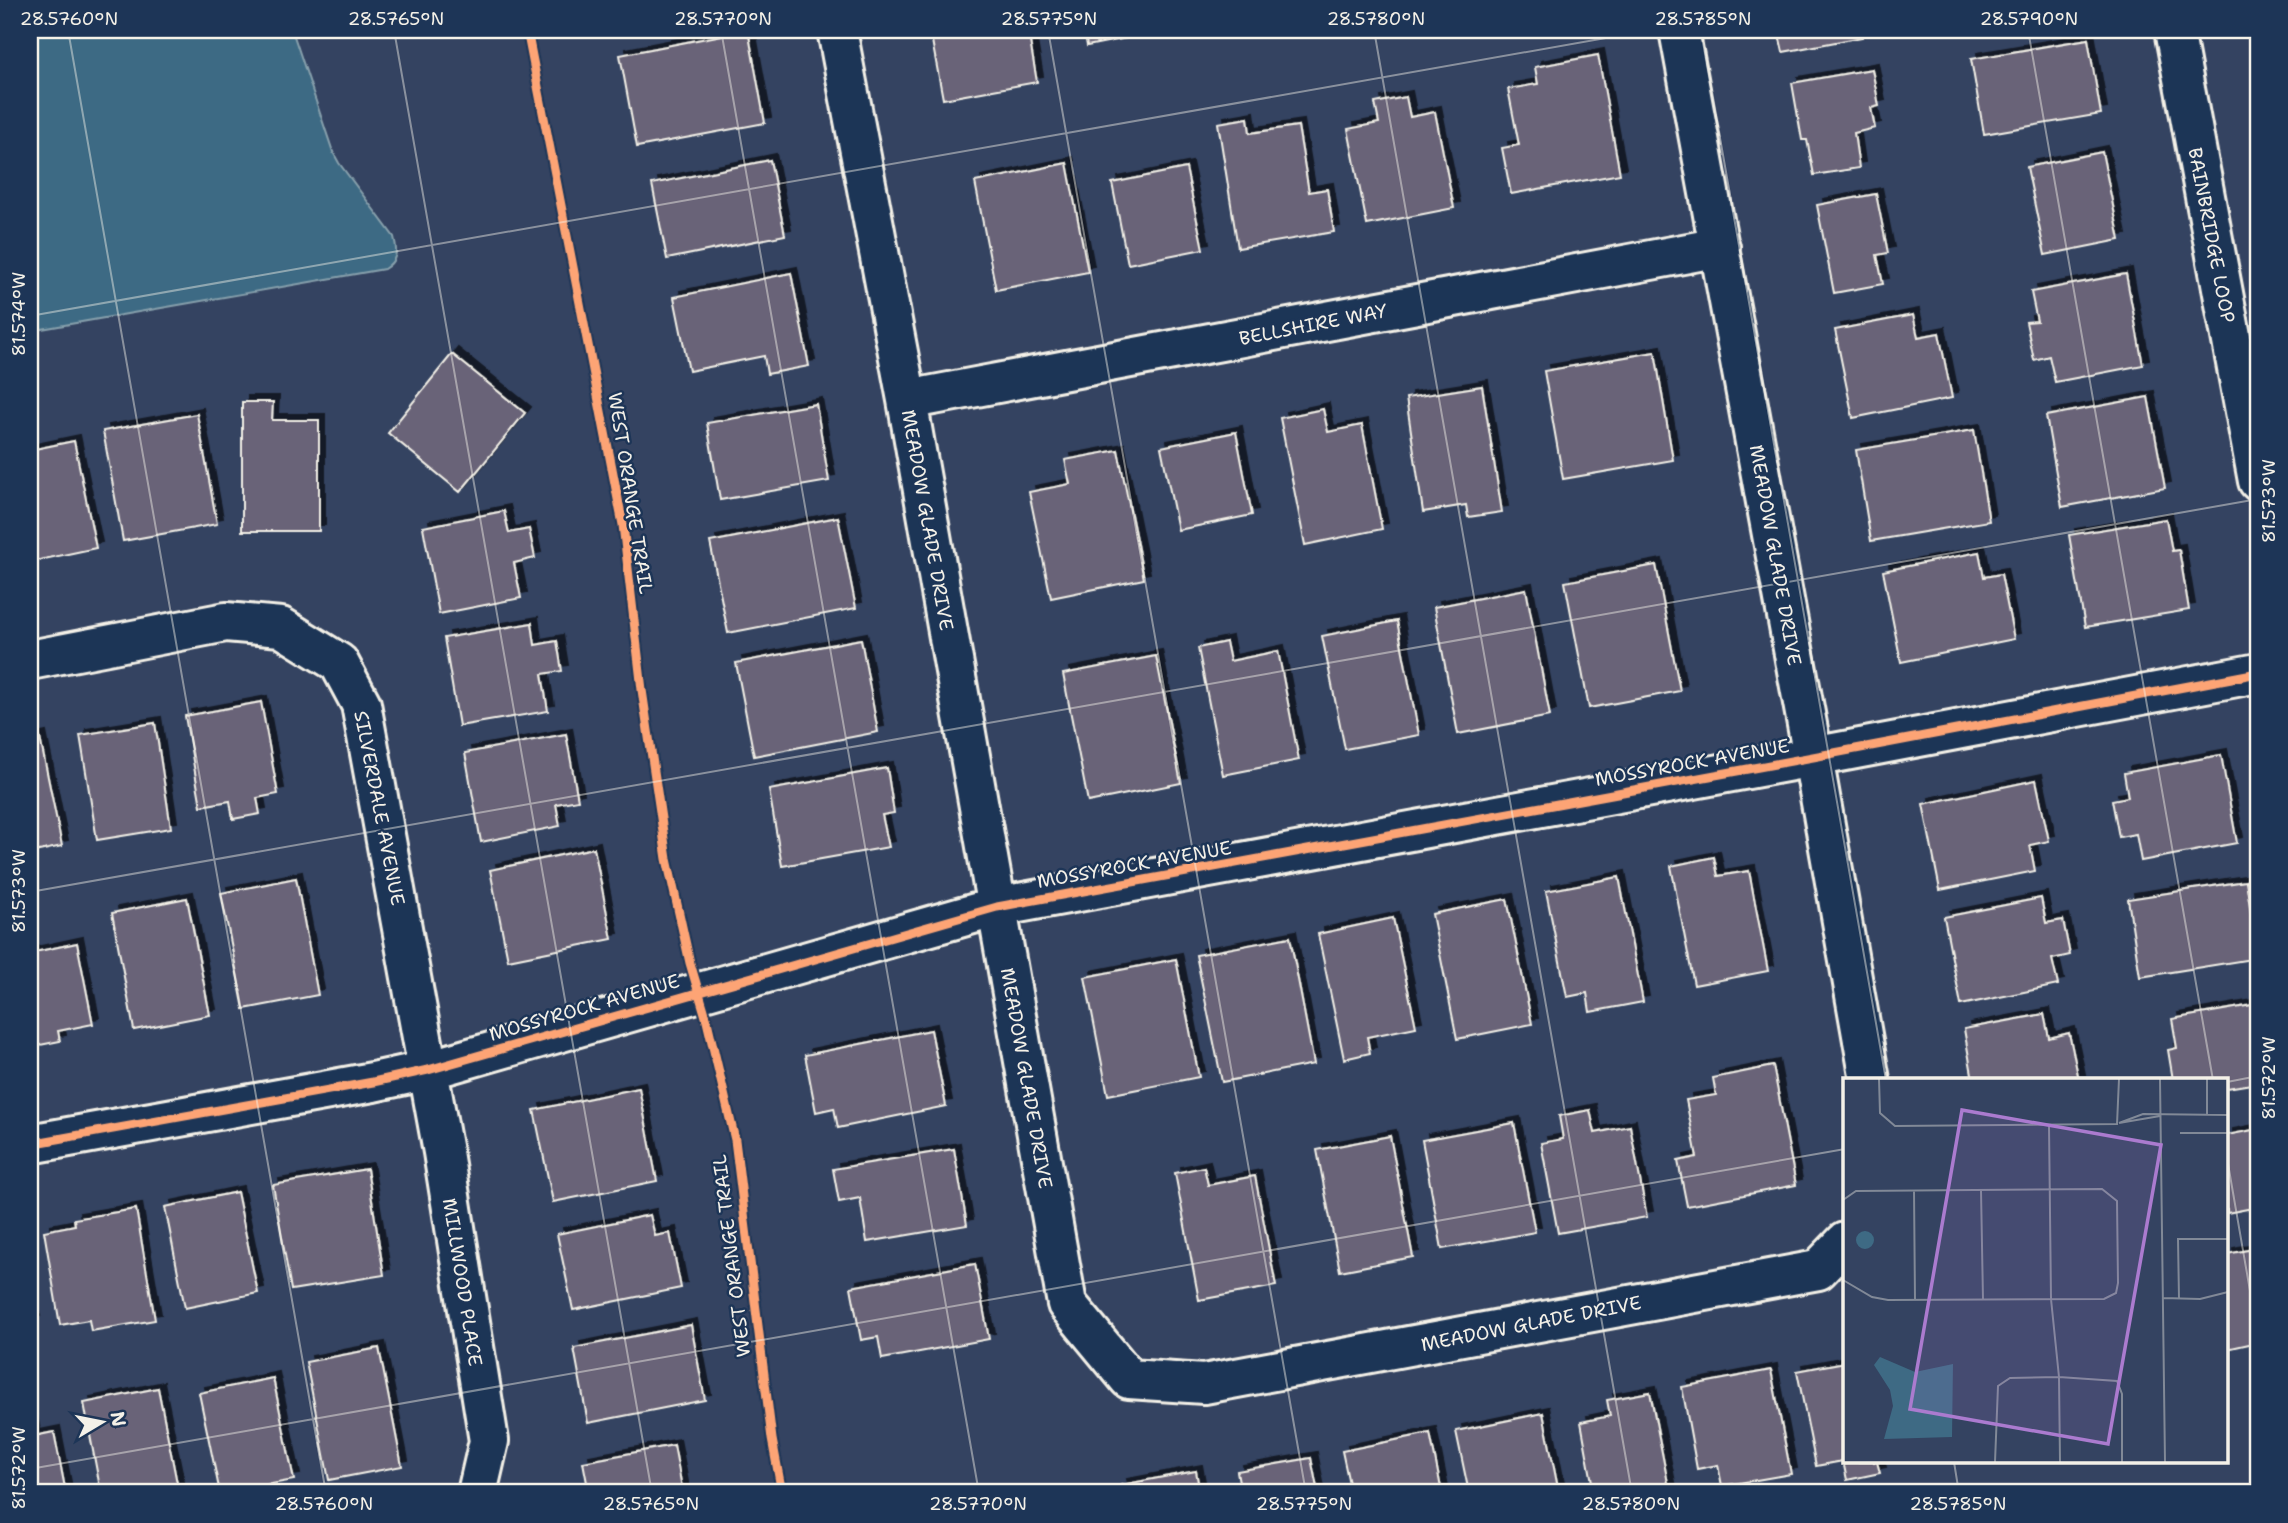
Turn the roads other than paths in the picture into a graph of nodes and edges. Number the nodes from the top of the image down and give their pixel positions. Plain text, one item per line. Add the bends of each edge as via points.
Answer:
1 (837, 30) edge
2 (1679, 30) edge
3 (2174, 30) edge
4 (1720, 247) junction
5 (907, 400) junction
6 (2258, 481) edge
7 (30, 660) edge
8 (2258, 673) edge
9 (1813, 757) junction
10 (997, 907) junction
11 (428, 1070) junction
12 (1870, 1078) edge
13 (30, 1144) edge
14 (1843, 1244) edge
15 (477, 1493) edge

1 - 5 street, MEADOW GLADE DRIVE
2 - 4 street, MEADOW GLADE DRIVE
3 - 6 street, BAINBRIDGE LOOP
4 - 5 street, BELLSHIRE WAY
4 - 9 street, MEADOW GLADE DRIVE
5 - 10 street, MEADOW GLADE DRIVE
7 - 11 street, SILVERDALE AVENUE via 226,622 281,627 339,663 361,704
8 - 9 street, MOSSYROCK AVENUE
9 - 10 street, MOSSYROCK AVENUE
9 - 12 street, MEADOW GLADE DRIVE
10 - 11 street, MOSSYROCK AVENUE
10 - 14 street, MEADOW GLADE DRIVE via 1067,1304 1129,1379 1204,1384 1818,1270
11 - 13 street, MOSSYROCK AVENUE
11 - 15 street, MILLWOOD PLACE via 489,1441

